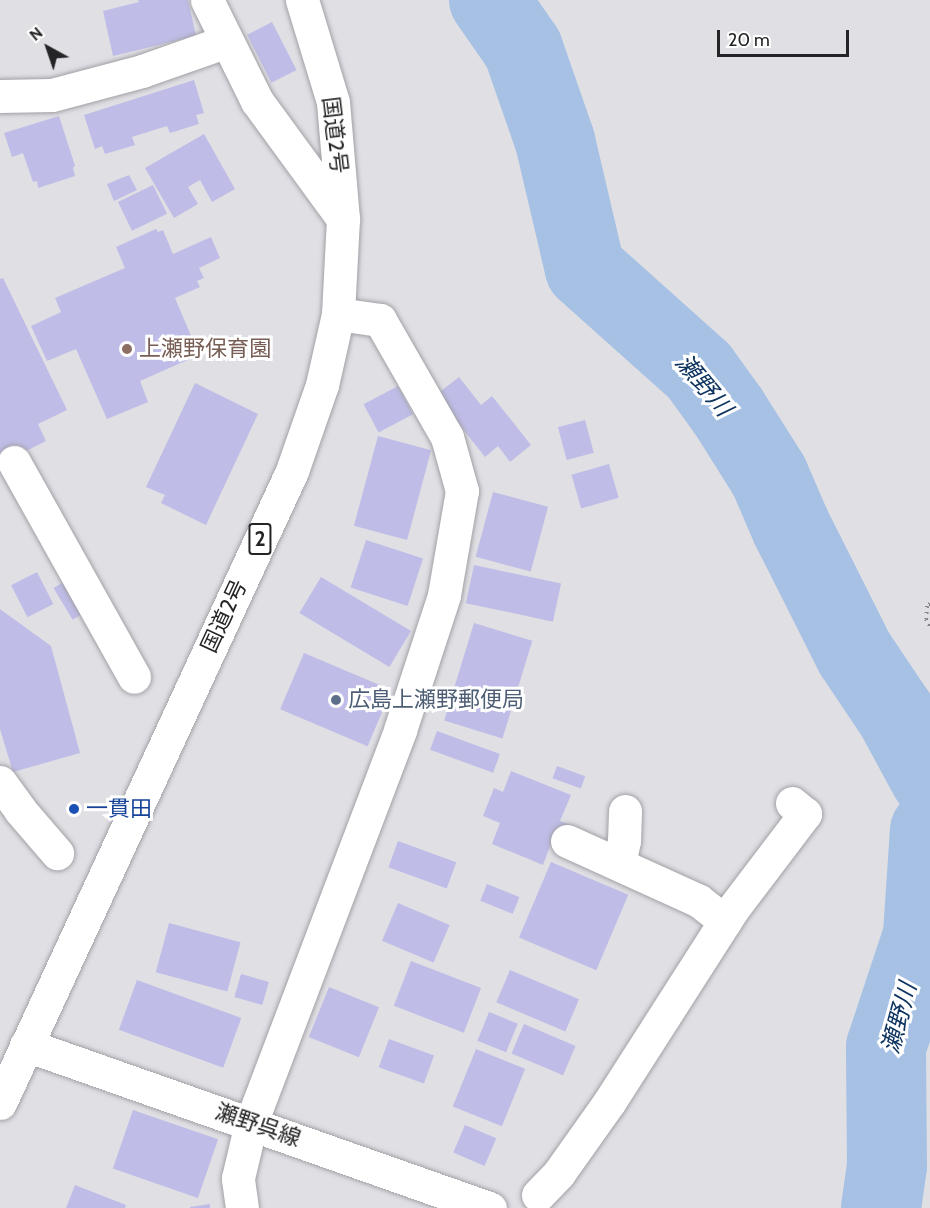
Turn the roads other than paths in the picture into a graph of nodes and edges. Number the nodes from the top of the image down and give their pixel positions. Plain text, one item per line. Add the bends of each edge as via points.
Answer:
1 (207, 0) edge
2 (302, 0) edge
3 (226, 41) junction
4 (0, 96) edge
5 (343, 219) junction
6 (338, 314) junction
7 (14, 462) dead end
8 (134, 677) dead end
9 (0, 782) edge
10 (792, 803) dead end
11 (625, 811) dead end
12 (567, 841) dead end
13 (57, 853) dead end
14 (619, 864) junction
15 (725, 921) junction
16 (26, 1045) junction
17 (0, 1103) edge
18 (251, 1123) junction
19 (538, 1194) dead end
20 (242, 1208) edge
21 (490, 1208) edge

1 - 3 main road
2 - 5 main road, 国道2号 / 2 via 333,102
3 - 4 main road via 142,71 52,95
3 - 5 main road via 257,101
5 - 6 main road, 国道2号 / 2
6 - 16 main road, 国道2号 / 2 via 322,385 292,471
6 - 18 main road via 380,321 447,437 462,491 444,595 400,730
7 - 8 main road
9 - 13 main road
10 - 15 main road via 805,814
11 - 14 main road
12 - 14 main road
14 - 15 main road via 699,901
15 - 19 main road via 610,1101 559,1173
16 - 17 main road, 国道2号 / 2
16 - 18 main road, 瀬野呉線
18 - 20 main road via 238,1178
18 - 21 main road, 瀬野呉線

